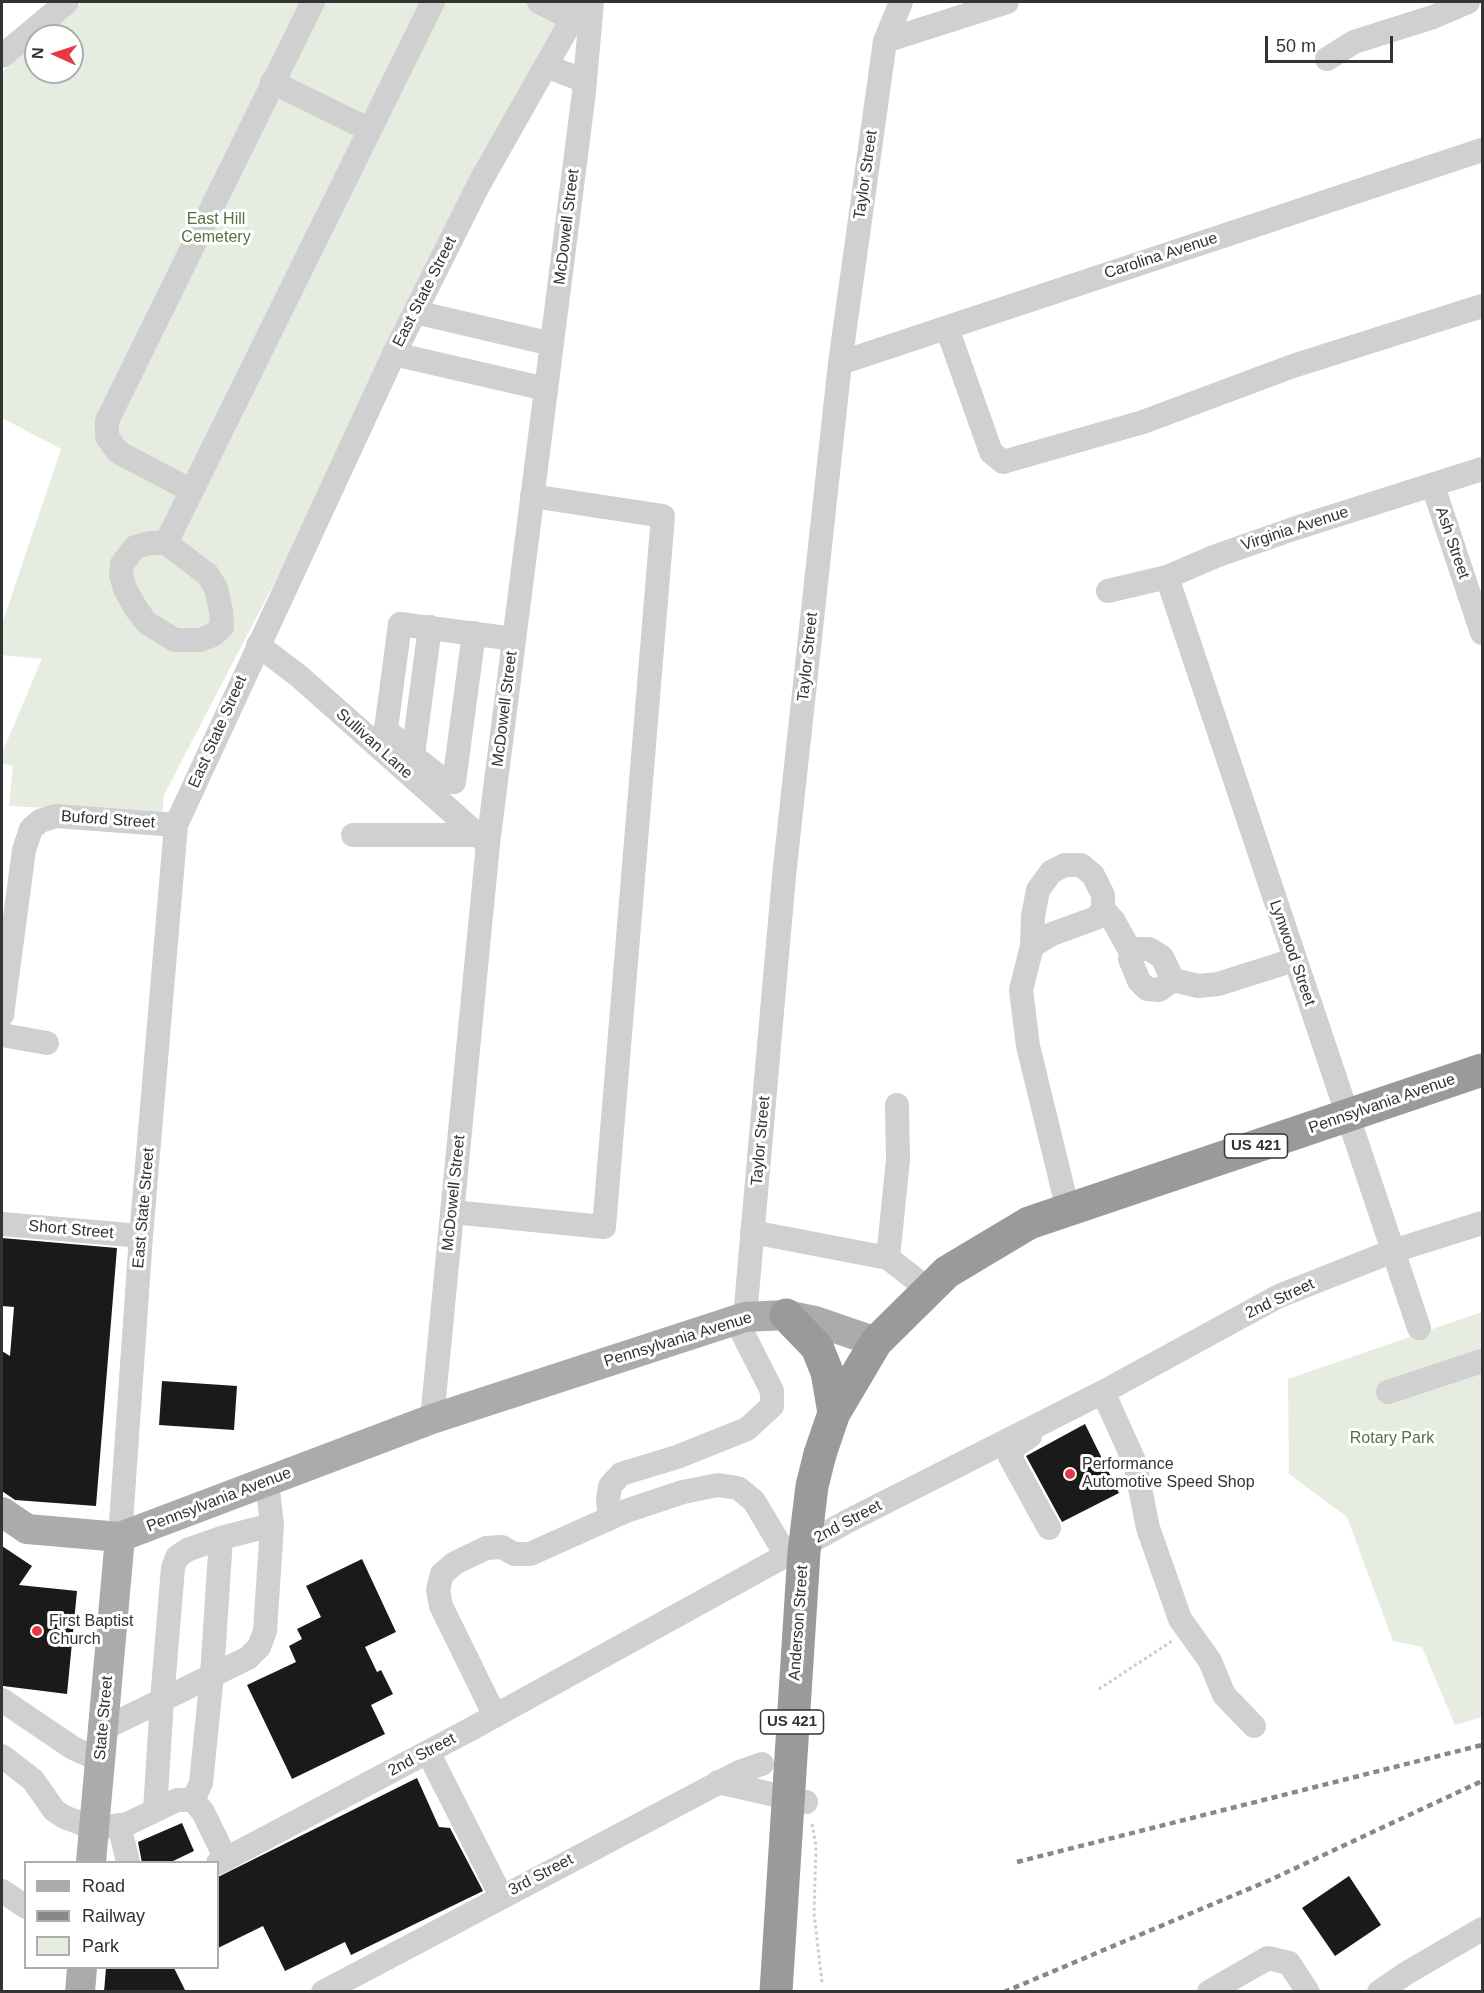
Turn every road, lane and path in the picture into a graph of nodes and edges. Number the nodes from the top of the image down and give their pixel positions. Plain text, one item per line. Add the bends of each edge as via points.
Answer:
1 (67, 2) edge
2 (314, 2) edge
3 (433, 2) edge
4 (538, 2) edge
5 (592, 2) edge
6 (901, 2) edge
7 (1007, 2) edge
8 (1468, 2) edge
9 (578, 10) edge
10 (885, 42) junction
11 (2, 56) edge
12 (1327, 59) dead end
13 (546, 66) junction
14 (585, 81) junction
15 (272, 82) junction
16 (368, 129) junction
17 (1482, 150) edge
18 (1482, 306) edge
19 (416, 312) junction
20 (947, 328) junction
21 (552, 344) junction
22 (394, 354) junction
23 (840, 363) junction
24 (546, 389) junction
25 (1482, 469) edge
26 (1433, 486) junction
27 (192, 491) junction
28 (532, 496) junction
29 (166, 543) junction
30 (1167, 577) junction
31 (1108, 591) dead end
32 (430, 627) junction
33 (474, 633) junction
34 (1482, 633) edge
35 (514, 639) junction
36 (258, 645) junction
37 (381, 737) junction
38 (413, 755) junction
39 (176, 825) junction
40 (352, 835) dead end
41 (483, 839) junction
42 (1103, 909) junction
43 (1032, 946) junction
44 (1294, 960) junction
45 (2, 1015) edge
46 (2, 1035) edge
47 (47, 1043) dead end
48 (1482, 1070) edge
49 (897, 1105) dead end
50 (1347, 1116) junction
51 (1068, 1210) junction
52 (452, 1212) junction
53 (1482, 1223) edge
54 (2, 1224) edge
55 (752, 1232) junction
56 (141, 1236) junction
57 (1393, 1251) junction
58 (888, 1258) junction
59 (929, 1290) junction
60 (786, 1315) junction
61 (741, 1319) junction
62 (1419, 1328) dead end
63 (876, 1342) junction
64 (1482, 1361) edge
65 (1388, 1392) dead end
66 (1106, 1400) junction
67 (834, 1413) junction
68 (432, 1419) junction
69 (982, 1454) junction
70 (1010, 1457) junction
71 (267, 1481) junction
72 (2, 1512) edge
73 (610, 1518) junction
74 (272, 1525) junction
75 (1049, 1528) dead end
76 (120, 1537) junction
77 (221, 1538) junction
78 (786, 1555) junction
79 (1190, 1635) junction
80 (212, 1675) junction
81 (1099, 1689) dead end
82 (2, 1700) edge
83 (162, 1700) junction
84 (495, 1716) junction
85 (1254, 1726) dead end
86 (103, 1730) junction
87 (428, 1752) junction
88 (2, 1756) edge
89 (100, 1760) junction
90 (762, 1764) dead end
91 (718, 1782) junction
92 (193, 1800) junction
93 (806, 1802) joint
94 (155, 1810) junction
95 (107, 1826) junction
96 (92, 1861) edge
97 (127, 1861) edge
98 (222, 1861) edge
99 (2, 1891) edge
100 (501, 1896) junction
101 (24, 1906) edge
102 (1482, 1929) edge
103 (82, 1969) edge
104 (822, 1983) dead end
105 (80, 1992) edge
106 (323, 1992) edge
107 (776, 1992) edge
108 (1209, 1992) edge
109 (1308, 1992) edge
110 (1379, 1992) edge

1 - 11 street
2 - 15 street
3 - 16 street
4 - 9 street
5 - 14 street, McDowell Street
6 - 10 street, Taylor Street
7 - 10 street
8 - 12 street via 1354,42
9 - 13 street, East State Street
10 - 23 street, Taylor Street
13 - 14 street
13 - 19 street, East State Street via 479,184
14 - 21 street, McDowell Street
15 - 16 street
15 - 27 street via 107,421 107,437 118,452
16 - 27 street
17 - 20 street, Carolina Avenue
18 - 20 street via 1293,366 1143,422 1003,462 991,452
19 - 21 street
19 - 22 street, East State Street
20 - 23 street, Carolina Avenue
21 - 24 street, McDowell Street
22 - 24 street
22 - 36 street, East State Street
23 - 55 street, Taylor Street via 784,876
24 - 28 street, McDowell Street
25 - 26 street, Virginia Avenue
26 - 30 street, Virginia Avenue via 1296,528
26 - 34 street, Ash Street
27 - 29 street
28 - 35 street, McDowell Street
28 - 52 street via 663,516 604,1227
29 - 29 street via 208,575 216,588 222,627 213,635 187,642 160,633 137,610 125,589 121,575 128,554 135,547
30 - 31 street, Virginia Avenue
30 - 44 street, Lynwood Street
32 - 33 street
32 - 37 street via 403,624 398,628
32 - 38 street
33 - 35 street
33 - 38 street via 456,779 445,781
35 - 41 street, McDowell Street
36 - 37 street, Sullivan Lane
36 - 39 street, East State Street
37 - 38 street
37 - 41 street, Sullivan Lane
39 - 45 street, Buford Street via 56,816 31,829 24,850
39 - 56 street, East State Street
40 - 41 street
41 - 52 street, McDowell Street
42 - 43 street via 1096,918
42 - 43 street via 1103,895 1093,875 1081,865 1065,864 1051,872 1038,890
42 - 44 street via 1131,952 1149,949 1162,957 1173,980 1198,986 1218,984
43 - 51 street via 1021,990 1023,1018
44 - 50 street, Lynwood Street
46 - 47 street
48 - 50 highway, Pennsylvania Avenue / US 421
49 - 58 street via 898,1160
50 - 51 highway, Pennsylvania Avenue / US 421
50 - 57 street, Lynwood Street
51 - 59 highway, Pennsylvania Avenue / US 421 via 1029,1223 947,1272
52 - 68 street, McDowell Street
53 - 57 street, 2nd Street
54 - 56 street, Short Street
55 - 58 street
55 - 61 street, Taylor Street
56 - 76 street, East State Street
57 - 62 street, Lynwood Street
57 - 66 street, 2nd Street via 1279,1296
58 - 59 street
59 - 63 highway, Pennsylvania Avenue / US 421
60 - 61 main road, Pennsylvania Avenue
60 - 63 main road, Pennsylvania Avenue
60 - 67 highway via 817,1347
61 - 68 main road, Pennsylvania Avenue
61 - 73 street via 772,1391 772,1406 747,1429 621,1474 610,1486
63 - 67 highway, Anderson Street / US 421
64 - 65 street
66 - 69 street, 2nd Street
66 - 70 street via 1033,1434 1015,1446
66 - 79 street via 1135,1463 1159,1564
67 - 107 highway, Anderson Street / US 421, bridge via 810,1498 804,1552
68 - 71 main road, Pennsylvania Avenue
69 - 70 street
69 - 78 street, 2nd Street
70 - 75 street
71 - 74 street
71 - 76 main road, Pennsylvania Avenue
72 - 76 main road via 27,1529
73 - 78 street via 683,1492 718,1485 738,1488 754,1500
73 - 84 street via 530,1554 514,1554 502,1547 486,1548 442,1574 438,1590 441,1606
74 - 77 street
74 - 80 street via 265,1631 259,1647 248,1658
76 - 86 main road, State Street
77 - 80 street
77 - 83 street via 177,1557
78 - 84 street, 2nd Street
79 - 81 path via 1178,1637
79 - 85 street via 1210,1661 1224,1695
80 - 83 street
80 - 92 street via 201,1783
82 - 89 street via 73,1748
83 - 86 street
83 - 94 street
84 - 87 street, 2nd Street
86 - 89 main road, State Street
87 - 98 street, 2nd Street
87 - 100 street
88 - 95 street via 33,1780 54,1810 64,1817
89 - 95 main road, State Street
90 - 91 street, 3rd Street
91 - 93 street
91 - 100 street, 3rd Street
92 - 94 street via 177,1800
92 - 98 street via 203,1812
93 - 104 path via 816,1845 814,1913
94 - 95 street
95 - 96 main road, State Street
95 - 97 street
99 - 101 street
100 - 106 street, 3rd Street
102 - 110 street
103 - 105 main road
108 - 109 street via 1268,1958 1289,1963

